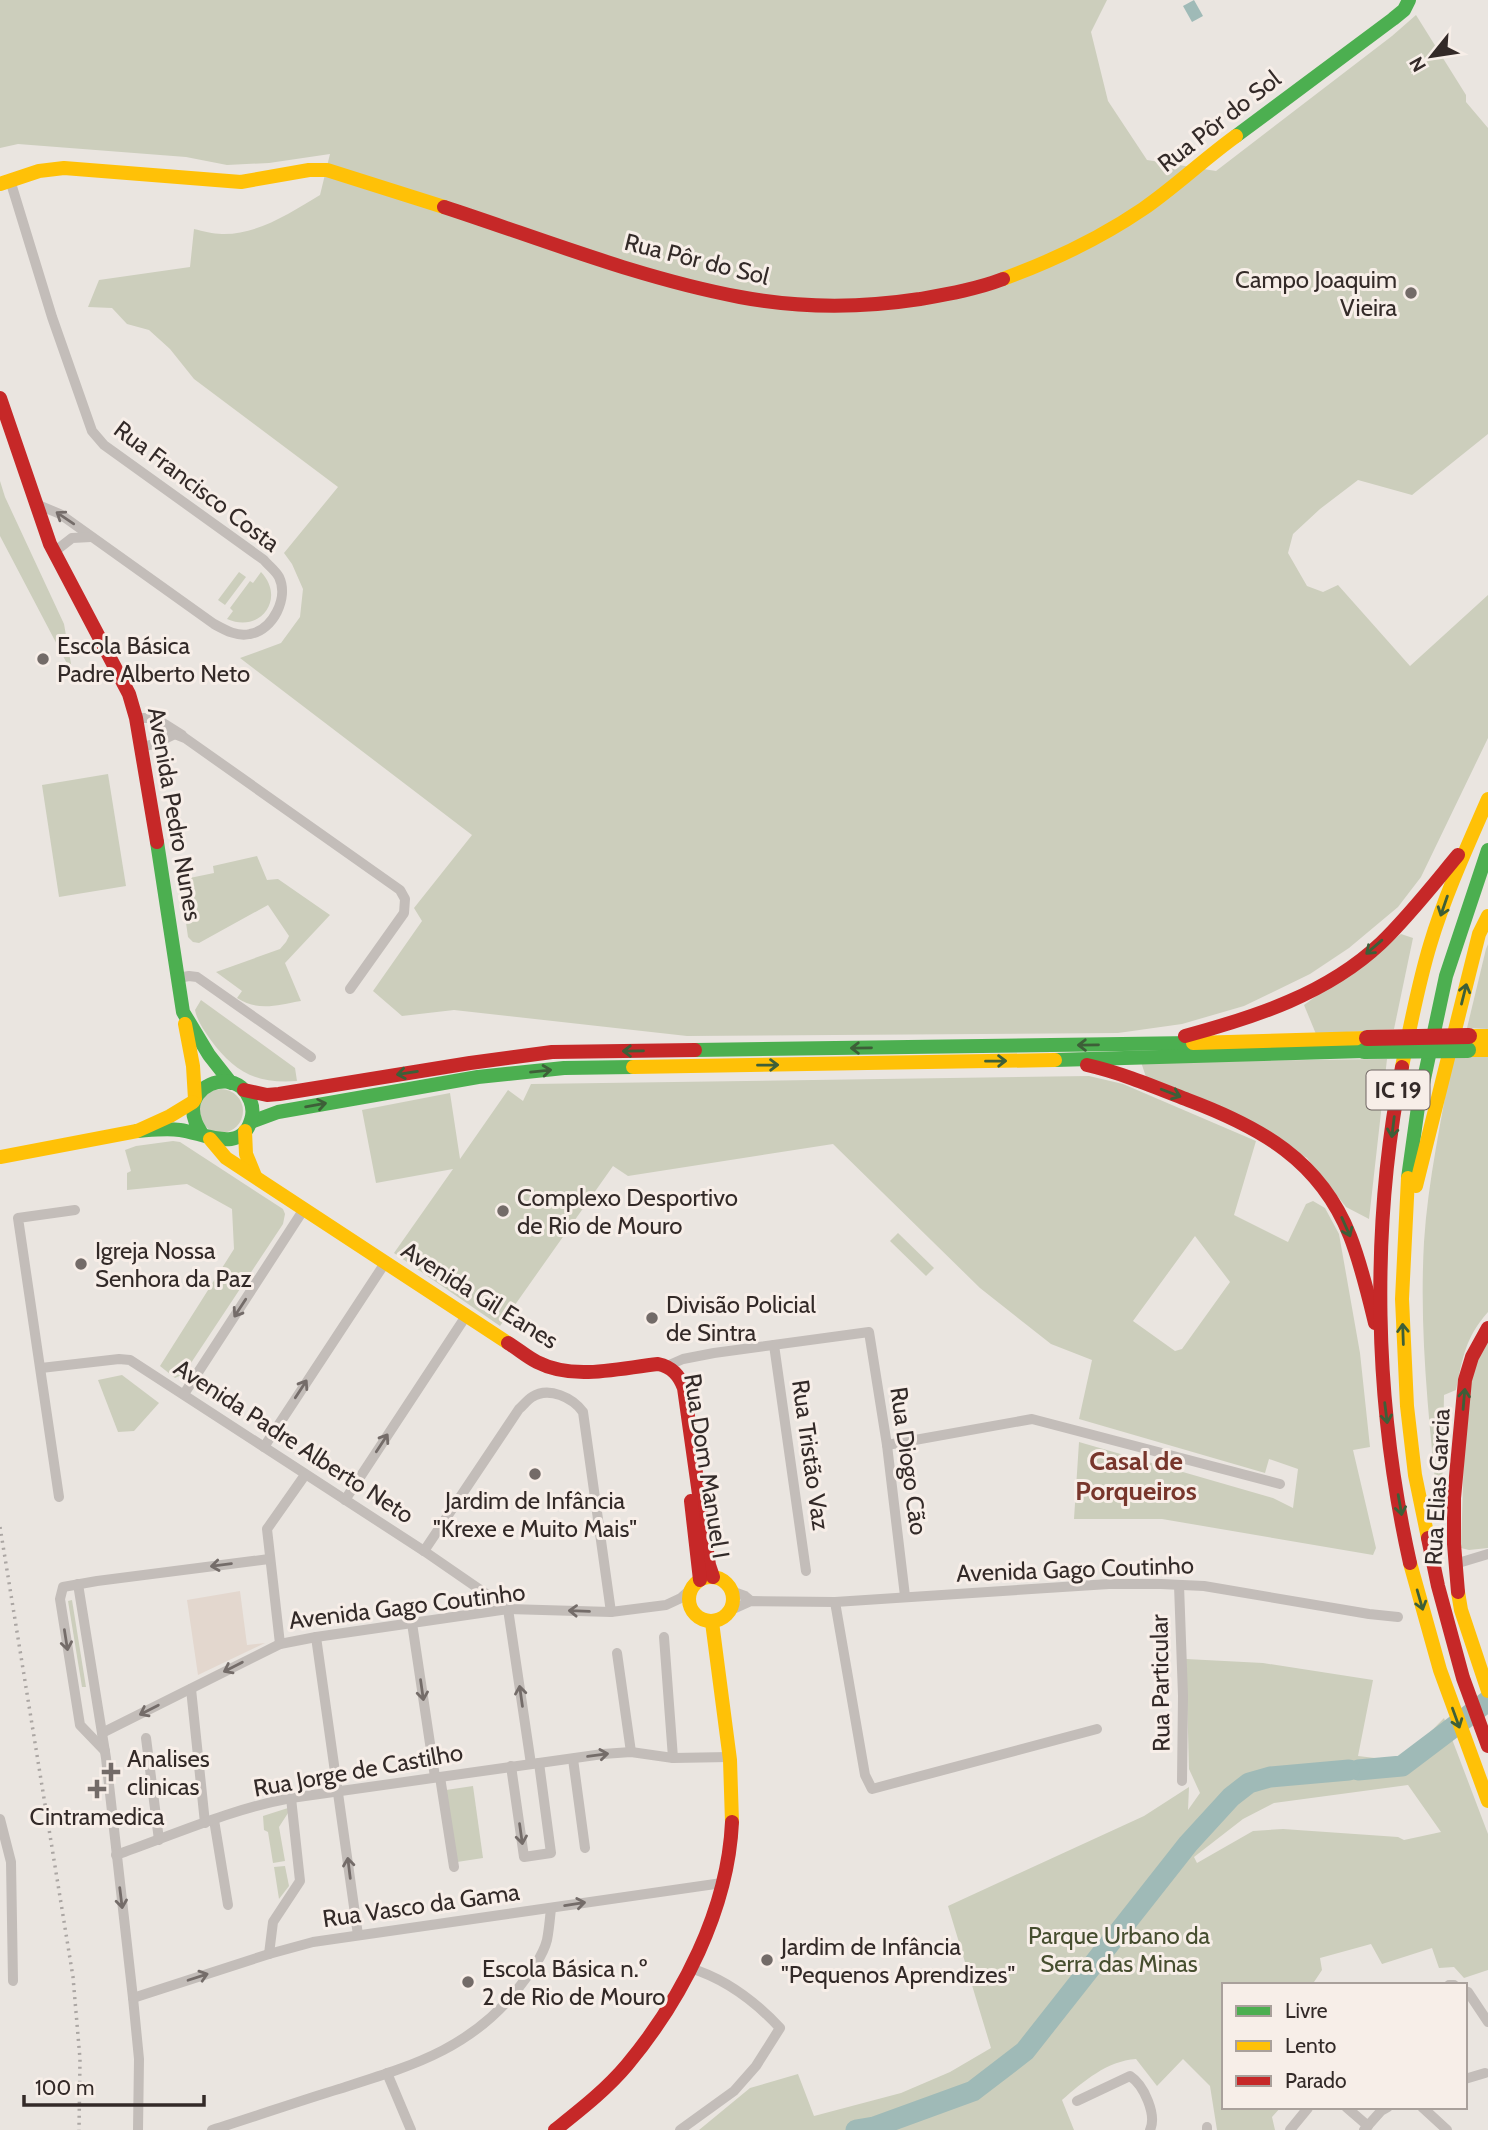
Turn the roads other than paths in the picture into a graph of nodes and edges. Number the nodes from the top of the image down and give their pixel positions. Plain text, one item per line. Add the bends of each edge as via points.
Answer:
1 (1409, 0) edge
2 (5, 182) edge
3 (0, 398) edge
4 (36, 504) junction
5 (91, 537) junction
6 (54, 552) junction
7 (136, 718) junction
8 (186, 738) junction
9 (141, 747) junction
10 (1488, 799) edge
11 (1469, 842) junction
12 (1488, 850) edge
13 (1488, 916) edge
14 (178, 978) junction
15 (350, 989) dead end
16 (183, 1012) junction
17 (1488, 1036) edge
18 (1469, 1043) junction
19 (1157, 1044) junction
20 (1365, 1044) junction
21 (1488, 1050) edge
22 (311, 1057) dead end
23 (1059, 1060) junction
24 (237, 1086) junction
25 (194, 1101) junction
26 (248, 1127) junction
27 (137, 1131) junction
28 (206, 1136) junction
29 (0, 1157) edge
30 (256, 1177) junction
31 (304, 1209) junction
32 (75, 1210) dead end
33 (1405, 1227) junction
34 (385, 1263) junction
35 (466, 1316) junction
36 (1488, 1328) edge
37 (869, 1332) joint
38 (774, 1345) junction
39 (1382, 1348) junction
40 (667, 1366) junction
41 (41, 1368) junction
42 (184, 1394) junction
43 (887, 1445) junction
44 (264, 1447) junction
45 (305, 1475) junction
46 (1280, 1484) dead end
47 (59, 1497) dead end
48 (345, 1500) junction
49 (424, 1551) junction
50 (1488, 1555) edge
51 (269, 1559) junction
52 (1455, 1564) junction
53 (806, 1571) dead end
54 (701, 1582) junction
55 (78, 1584) junction
56 (1179, 1585) junction
57 (731, 1591) junction
58 (905, 1596) junction
59 (751, 1601) junction
60 (835, 1602) junction
61 (508, 1609) junction
62 (730, 1610) junction
63 (611, 1612) junction
64 (1398, 1617) dead end
65 (712, 1622) junction
66 (412, 1623) junction
67 (316, 1637) junction
68 (664, 1637) dead end
69 (280, 1644) junction
70 (617, 1653) dead end
71 (191, 1689) junction
72 (1488, 1691) edge
73 (1097, 1730) dead end
74 (102, 1733) junction
75 (146, 1738) dead end
76 (1488, 1745) edge
77 (105, 1751) junction
78 (631, 1752) junction
79 (730, 1757) junction
80 (673, 1758) junction
81 (573, 1759) junction
82 (535, 1763) junction
83 (512, 1766) junction
84 (438, 1777) junction
85 (1182, 1781) dead end
86 (339, 1791) junction
87 (291, 1798) junction
88 (1488, 1801) edge
89 (0, 1819) edge
90 (210, 1821) junction
91 (159, 1840) junction
92 (585, 1848) dead end
93 (116, 1855) junction
94 (454, 1867) dead end
95 (722, 1883) junction
96 (228, 1905) dead end
97 (551, 1908) junction
98 (358, 1935) junction
99 (269, 1954) junction
100 (690, 1968) junction
101 (13, 1981) dead end
102 (1467, 1994) edge
103 (133, 1998) junction
104 (1488, 2022) edge
105 (387, 2073) junction
106 (1485, 2073) dead end
107 (1467, 2078) edge
108 (1077, 2101) dead end
109 (1307, 2109) edge
110 (1348, 2109) edge
111 (1384, 2109) edge
112 (1424, 2109) edge
113 (1366, 2128) edge
114 (138, 2130) edge
115 (212, 2130) edge
116 (411, 2130) edge
117 (555, 2130) edge
118 (680, 2130) edge
119 (1150, 2130) edge
120 (1290, 2130) edge
121 (1447, 2130) edge

1 - 2 main road, Rua Pôr do Sol via 1393,19 1122,222 1031,269 921,299 813,305 714,292 316,169 241,182 64,168 42,169
2 - 5 street, Rua Francisco Costa via 92,431 104,445 264,560 279,577 278,611 267,626 251,634 232,634
3 - 4 main road, Avenida Pedro Nunes
5 -> 4 street, Rua Francisco Costa via 60,514
4 - 6 main road, Avenida Pedro Nunes
5 - 6 street via 72,538
6 - 7 main road, Avenida Pedro Nunes via 125,684
7 - 8 street via 155,718
7 - 9 main road, Avenida Pedro Nunes
8 - 9 street via 175,734
8 - 15 street via 403,894 404,913
9 - 14 main road, Avenida Pedro Nunes
10 - 11 main road, IC 19
11 -> 19 main road via 1401,923 1336,977 1257,1016
11 -> 39 main road, IC 19 via 1424,967 1401,1074 1384,1225
12 - 33 main road, IC 19 via 1446,976 1418,1107
33 -> 13 main road via 1479,934
14 - 16 main road, Avenida Pedro Nunes
14 - 22 street via 197,977
16 - 24 main road, Avenida Pedro Nunes via 209,1055
16 - 25 main road
17 - 18 main road
18 - 20 main road, bridge
18 - 21 main road
19 - 20 main road
19 -> 24 main road via 552,1052 279,1094
20 - 23 main road
26 -> 23 main road via 293,1109 478,1077 565,1068
23 -> 39 main road via 1104,1068 1191,1101 1274,1141 1292,1156 1323,1187 1346,1226
24 - 25 main road via 218,1081 209,1084
24 - 26 main road via 252,1105
25 - 27 main road
25 - 28 main road via 193,1119
26 - 28 main road via 228,1141
26 - 30 main road via 243,1145
27 - 28 main road via 167,1129
27 - 29 main road
28 - 30 main road, Avenida Gil Eanes via 226,1158
30 - 31 main road, Avenida Gil Eanes
31 - 34 main road, Avenida Gil Eanes
31 -> 42 street
32 - 41 street via 18,1218
76 -> 33 main road, IC 19 via 1463,1678 1438,1586 1415,1475 1403,1339
34 - 35 main road, Avenida Gil Eanes
44 -> 34 street
35 - 40 main road, Avenida Gil Eanes via 525,1355 561,1370 589,1373
48 -> 35 street
52 -> 36 main road, Rua Elias Garcia via 1454,1498 1465,1380
37 - 38 street, Avenida Gil Eanes
37 - 43 street, Rua Diogo Cão
38 - 40 street, Avenida Gil Eanes via 683,1359
38 - 53 street, Rua Tristão Vaz
39 -> 88 main road, IC 19 via 1385,1406 1417,1592 1444,1685
40 - 54 main road, Rua Dom Manuel I via 674,1380
41 - 42 street, Avenida Padre Alberto Neto via 130,1360
41 - 47 street
42 - 44 street, Avenida Padre Alberto Neto
43 - 46 street via 1032,1419
43 - 58 street, Rua Diogo Cão
44 - 45 street, Avenida Padre Alberto Neto
45 - 48 street, Avenida Padre Alberto Neto
45 - 51 street via 267,1529
48 - 49 street, Avenida Padre Alberto Neto
49 - 61 street, Avenida Padre Alberto Neto
49 - 63 street via 519,1409 533,1396 561,1395 583,1412
50 - 52 street
51 -> 55 street
51 - 69 street
52 - 72 main road, Rua Elias Garcia via 1461,1610
54 - 57 main road via 726,1583
54 - 63 street, Avenida Gago Coutinho via 666,1605
54 - 65 main road via 688,1602 694,1615
55 - 74 street
55 -> 77 street via 63,1587 60,1599 80,1726
56 - 58 street, Avenida Gago Coutinho via 1109,1584
56 - 64 street, Avenida Gago Coutinho
56 - 85 street, Rua Particular
57 - 59 street, Avenida Gago Coutinho
57 - 62 main road
58 - 60 street, Avenida Gago Coutinho
59 - 60 street, Avenida Gago Coutinho
59 - 62 street, Avenida Gago Coutinho
60 - 73 street via 865,1775 872,1788
63 -> 61 street, Avenida Gago Coutinho
61 - 66 street, Avenida Gago Coutinho
82 -> 61 street
62 - 65 main road
65 - 79 main road
66 - 67 street, Avenida Gago Coutinho
66 -> 84 street
67 - 69 street, Avenida Gago Coutinho
67 - 86 street
68 - 80 street
69 -> 71 street, Avenida Gago Coutinho
70 - 78 street
71 -> 74 street, Avenida Gago Coutinho
71 - 90 street
74 - 77 street
75 - 91 street
77 - 93 street
78 - 80 street, Rua Jorge de Castilho
81 -> 78 street, Rua Jorge de Castilho
79 - 80 street, Rua Jorge de Castilho
79 - 95 main road via 732,1844
81 - 82 street, Rua Jorge de Castilho
81 - 92 street
82 - 83 street, Rua Jorge de Castilho
83 -> 82 street via 524,1857 551,1853
83 - 84 street, Rua Jorge de Castilho
84 - 86 street, Rua Jorge de Castilho
84 - 94 street
86 - 87 street, Rua Jorge de Castilho
98 -> 86 street
87 - 90 street, Rua Jorge de Castilho
87 - 99 street via 300,1881 274,1923
89 - 101 street via 11,1862
90 - 91 street, Rua Jorge de Castilho
90 - 96 street
91 - 93 street, Rua Jorge de Castilho
93 -> 103 street
97 -> 95 street, Rua Vasco da Gama
95 - 100 main road
97 - 98 street, Rua Vasco da Gama
97 - 105 street via 547,1942 508,2002 466,2038
98 - 99 street, Rua Vasco da Gama
103 -> 99 street, Rua Vasco da Gama
100 - 117 main road via 654,2030 625,2067
100 - 118 street via 741,1993 780,2028 734,2091
102 - 104 street
103 - 114 street via 139,2059
105 - 115 street
105 - 116 street
106 - 107 street
108 - 119 street via 1130,2076 1146,2098 1153,2123
109 - 120 street
110 - 113 street
111 - 113 street
112 - 121 street

